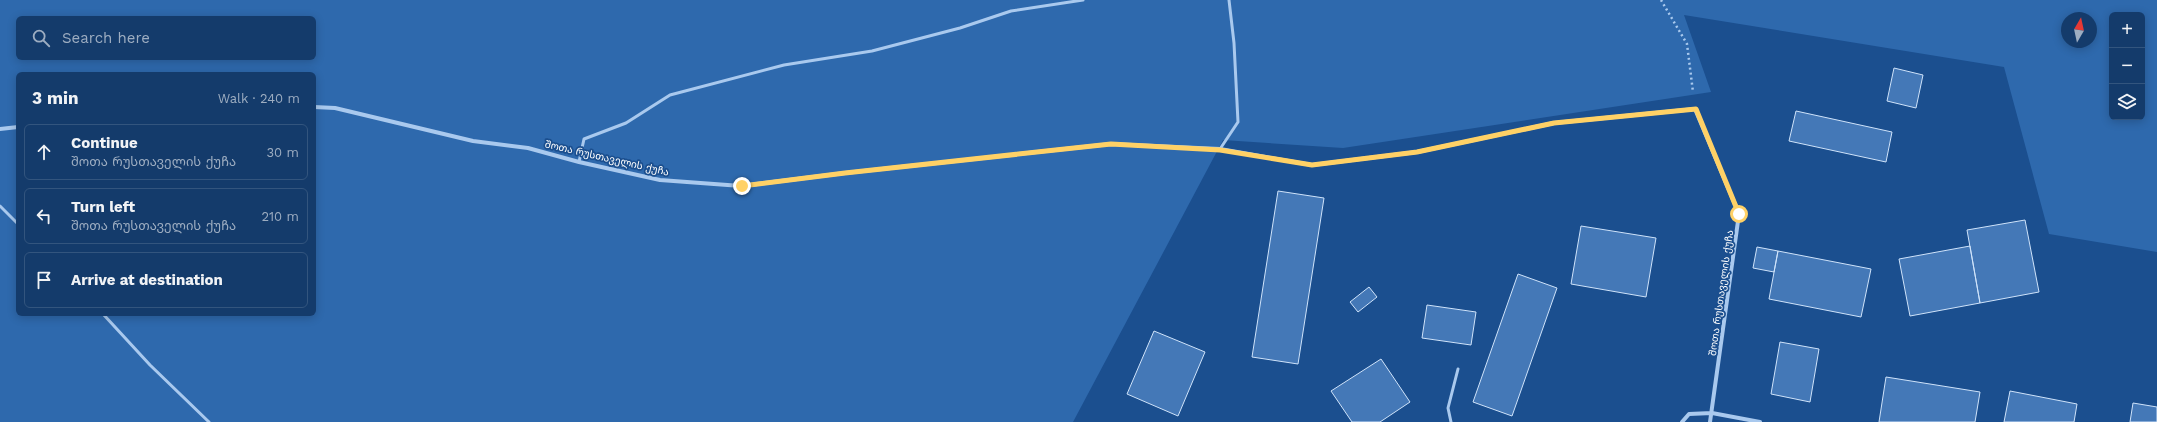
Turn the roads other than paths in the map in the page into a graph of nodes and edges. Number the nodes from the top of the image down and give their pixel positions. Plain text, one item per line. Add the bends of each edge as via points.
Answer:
1 (1083, 0) edge
2 (1229, 0) edge
3 (316, 107) edge
4 (16, 127) edge
5 (0, 129) edge
6 (1220, 150) junction
7 (579, 162) junction
8 (0, 206) edge
9 (16, 222) edge
10 (105, 316) edge
11 (1458, 368) dead end
12 (1712, 413) junction
13 (209, 422) edge
14 (1451, 422) edge
15 (1682, 422) edge
16 (1710, 422) edge
17 (1760, 422) edge

1 - 7 lane via 1011,11 960,28 872,51 784,64 670,95 626,123 584,140
2 - 6 lane via 1238,122
3 - 7 street, შოთა რუსთაველის ქუჩა via 335,108 473,141 528,148
4 - 5 street
6 - 7 street, შოთა რუსთაველის ქუჩა via 1111,144 742,186 660,180
6 - 12 street, შოთა რუსთაველის ქუჩა via 1312,165 1417,152 1554,123 1696,109 1739,214
8 - 9 lane
10 - 13 lane via 150,365
11 - 14 lane via 1448,408
12 - 15 street via 1689,414
12 - 16 street, შოთა რუსთაველის ქუჩა
12 - 17 street

